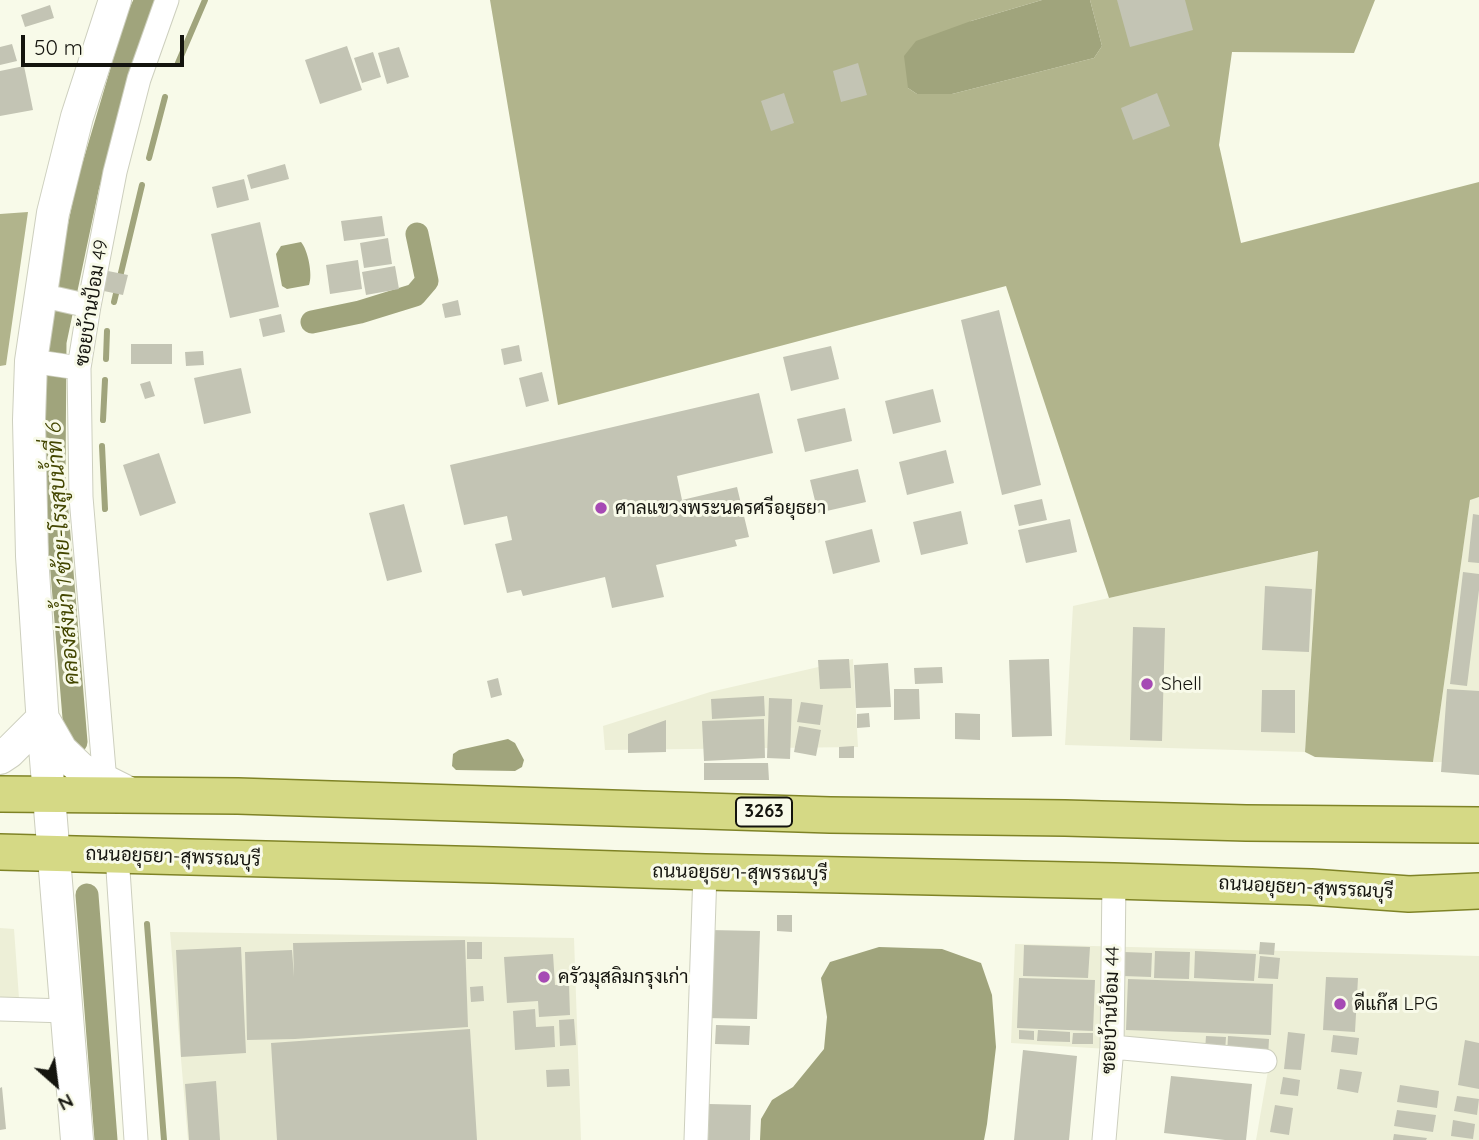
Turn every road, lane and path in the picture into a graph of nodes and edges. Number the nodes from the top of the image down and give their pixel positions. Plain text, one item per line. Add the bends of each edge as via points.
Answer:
1 (115, 0) edge
2 (167, 0) edge
3 (68, 301) junction
4 (57, 365) junction
5 (43, 718) junction
6 (0, 758) edge
7 (118, 788) junction
8 (0, 793) edge
9 (49, 794) junction
10 (1479, 825) edge
11 (0, 852) edge
12 (54, 853) junction
13 (117, 855) junction
14 (705, 872) junction
15 (1114, 881) junction
16 (1479, 891) edge
17 (0, 1009) edge
18 (66, 1011) junction
19 (1112, 1047) junction
20 (1265, 1061) dead end
21 (77, 1140) edge
22 (136, 1140) edge
23 (696, 1140) edge
24 (1104, 1140) edge

1 - 3 main road via 69,144 53,213
2 - 3 street, ซอยบ้านป้อม 49 via 139,79 118,161
3 - 4 main road
3 - 4 street, ซอยบ้านป้อม 49
4 - 5 main road via 29,420
4 - 7 street, ซอยบ้านป้อม 49 via 81,497
5 - 6 main road
5 - 7 main road via 61,750 81,769
5 - 9 main road
7 - 9 main road, 3263
7 - 10 main road, 3263 via 830,815
8 - 9 main road, 3263
9 - 12 main road
11 - 12 main road, ถนนอยุธยา-สุพรรณบุรี
12 - 13 main road, ถนนอยุธยา-สุพรรณบุรี
12 - 18 main road
13 - 14 main road, ถนนอยุธยา-สุพรรณบุรี
13 - 22 street
14 - 15 main road, ถนนอยุธยา-สุพรรณบุรี
14 - 23 street
15 - 16 main road, ถนนอยุธยา-สุพรรณบุรี via 1409,894
15 - 19 street, ซอยบ้านป้อม 44
17 - 18 street
18 - 21 main road
19 - 20 street
19 - 24 street, ซอยบ้านป้อม 44

